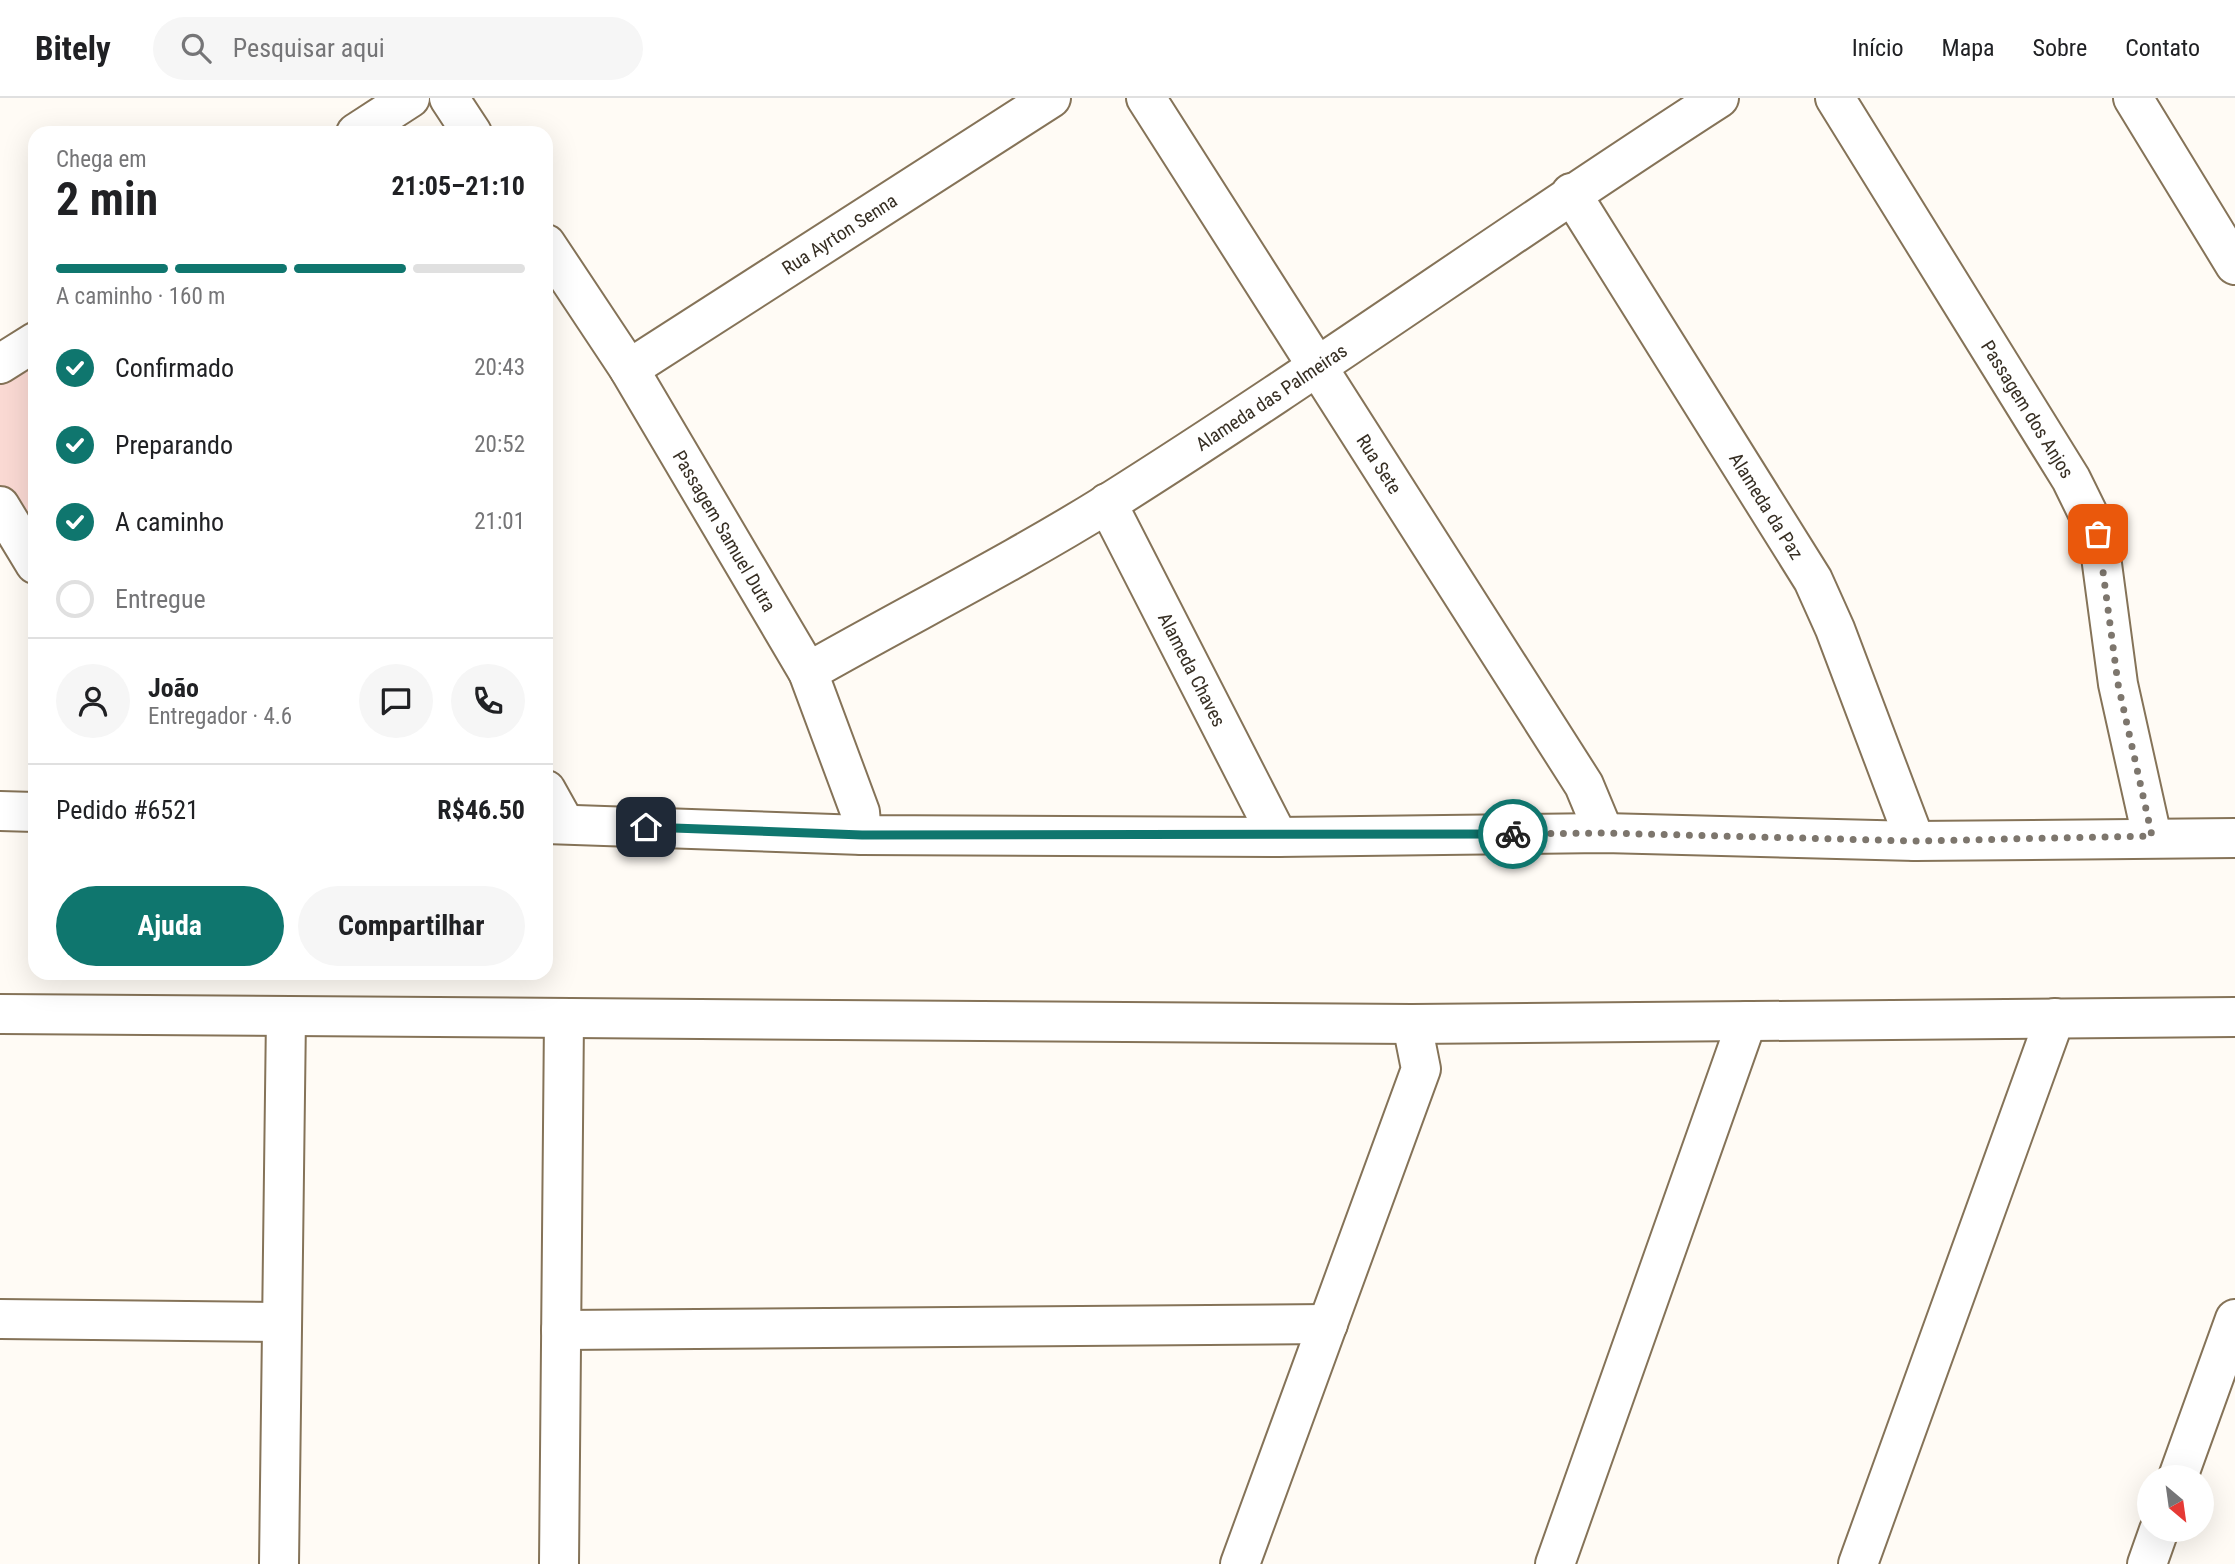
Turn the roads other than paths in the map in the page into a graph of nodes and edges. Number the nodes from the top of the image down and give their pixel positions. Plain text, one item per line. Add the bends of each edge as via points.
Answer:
1 (410, 98) edge
2 (449, 98) edge
3 (1051, 98) edge
4 (1146, 98) edge
5 (1719, 98) edge
6 (1835, 98) edge
7 (2133, 98) edge
8 (367, 126) edge
9 (467, 126) edge
10 (1570, 193) junction
11 (553, 255) edge
12 (2235, 265) edge
13 (28, 346) edge
14 (0, 364) edge
15 (1318, 367) junction
16 (629, 369) junction
17 (1107, 503) junction
18 (0, 506) edge
19 (28, 552) edge
20 (808, 672) junction
21 (0, 811) edge
22 (28, 812) edge
23 (556, 824) edge
24 (1604, 833) junction
25 (862, 835) junction
26 (2152, 836) junction
27 (1278, 837) junction
28 (2235, 838) edge
29 (1915, 841) junction
30 (0, 1014) edge
31 (286, 1016) junction
32 (2235, 1017) edge
33 (564, 1018) junction
34 (2055, 1018) junction
35 (1746, 1021) junction
36 (1412, 1024) junction
37 (0, 1320) edge
38 (282, 1322) junction
39 (1328, 1324) junction
40 (2233, 1328) edge
41 (561, 1330) junction
42 (2182, 1465) edge
43 (2155, 1542) edge
44 (279, 1564) edge
45 (559, 1564) edge
46 (1240, 1564) edge
47 (1555, 1564) edge
48 (1857, 1564) edge
49 (2147, 1564) edge

1 - 8 street
2 - 9 street
3 - 16 street, Rua Ayrton Senna
4 - 15 street, Rua Sete
5 - 10 street, Alameda das Palmeiras
6 - 26 street, Passagem dos Anjos via 2071,479 2098,534 2118,684
7 - 12 street
10 - 15 street, Alameda das Palmeiras
10 - 29 street, Alameda da Paz via 1812,580
11 - 16 street, Passagem Samuel Dutra
13 - 14 street
15 - 17 street, Alameda das Palmeiras
15 - 24 street, Rua Sete via 1584,785
16 - 20 street, Passagem Samuel Dutra
17 - 20 street, Alameda das Palmeiras
17 - 27 street, Alameda Chaves
18 - 19 street
20 - 25 street, Passagem Samuel Dutra via 860,812
21 - 22 street
23 - 25 street
24 - 27 street
24 - 29 street
25 - 27 street
26 - 28 street
26 - 29 street
30 - 31 street
31 - 33 street
31 - 38 street
32 - 34 street
33 - 36 street
33 - 41 street
34 - 35 street
34 - 48 street
35 - 36 street
35 - 47 street
36 - 39 street via 1421,1069
37 - 38 street
38 - 44 street
39 - 41 street
39 - 46 street
40 - 42 street
41 - 45 street
43 - 49 street

